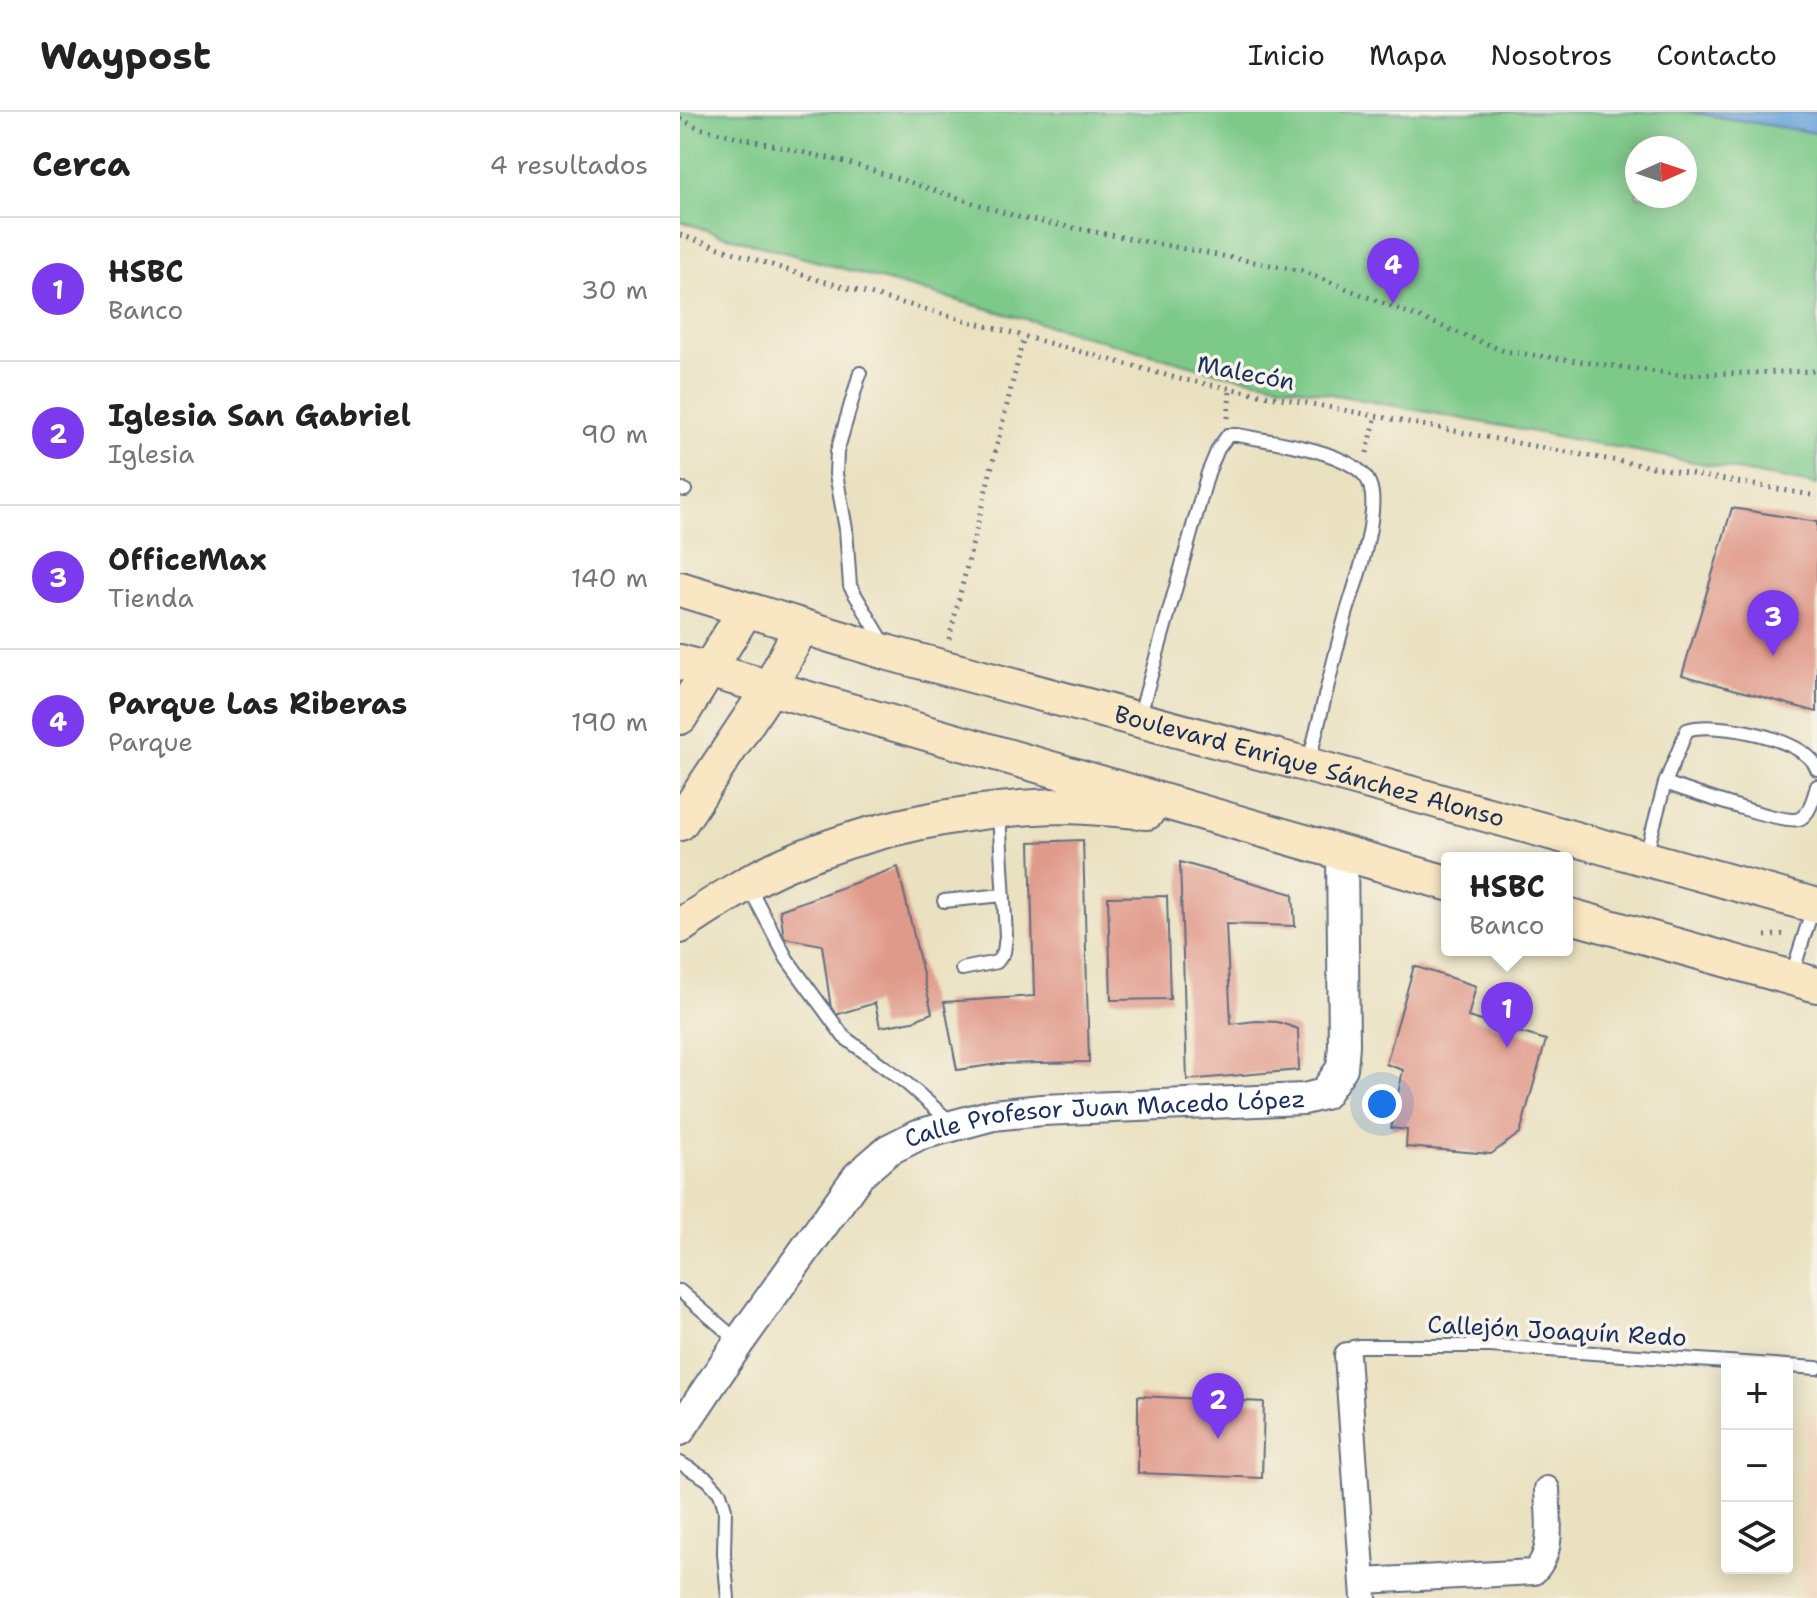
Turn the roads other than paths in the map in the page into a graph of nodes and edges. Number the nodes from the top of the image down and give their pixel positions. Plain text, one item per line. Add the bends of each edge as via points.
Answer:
1 (860, 373) dead end
2 (680, 589) edge
3 (745, 611) junction
4 (801, 627) junction
5 (889, 653) junction
6 (694, 666) edge
7 (770, 688) junction
8 (680, 717) edge
9 (1138, 720) junction
10 (1308, 765) junction
11 (1817, 769) edge
12 (1665, 783) junction
13 (1817, 786) edge
14 (999, 811) junction
15 (1211, 817) junction
16 (680, 823) edge
17 (1342, 854) junction
18 (1646, 858) junction
19 (1441, 881) edge
20 (747, 884) junction
21 (1003, 895) junction
22 (944, 901) dead end
23 (1816, 906) edge
24 (1573, 917) edge
25 (680, 926) edge
26 (962, 969) dead end
27 (1804, 981) edge
28 (953, 1124) junction
29 (680, 1291) edge
30 (739, 1342) junction
31 (1347, 1355) joint
32 (1817, 1368) edge
33 (680, 1430) edge
34 (680, 1463) edge
35 (1547, 1489) dead end
36 (1363, 1589) edge
37 (728, 1598) edge

1 - 5 lane via 840,437 836,474 850,586
2 - 3 main road, Boulevard Enrique Sánchez Alonso
3 - 4 main road, Boulevard Enrique Sánchez Alonso
3 - 6 main road
4 - 5 main road, Boulevard Enrique Sánchez Alonso
4 - 7 main road
5 - 9 main road, Boulevard Enrique Sánchez Alonso
6 - 7 main road
6 - 8 main road
7 - 15 main road
7 - 16 main road
9 - 10 main road, Boulevard Enrique Sánchez Alonso
9 - 10 lane via 1218,449 1228,435 1308,449 1362,473 1373,497 1369,535
10 - 18 main road, Boulevard Enrique Sánchez Alonso
11 - 12 lane via 1799,748 1708,725 1687,730
12 - 13 lane via 1797,820 1804,817
12 - 18 lane
14 - 15 main road via 1056,806
14 - 20 main road via 840,843
14 - 21 lane
15 - 17 main road
17 - 19 main road
17 - 28 street, Calle Profesor Juan Macedo López via 1344,1045 1342,1068 1324,1094 1042,1110
18 - 23 main road, Boulevard Enrique Sánchez Alonso
20 - 25 main road
20 - 28 lane via 787,959 844,1037
21 - 22 lane
21 - 26 lane via 1002,958
23 - 27 lane
24 - 27 main road
28 - 30 street, Calle Profesor Juan Macedo López via 888,1150 858,1176
29 - 30 lane
30 - 33 street, Calle Profesor Juan Macedo López
31 - 32 lane, Callejón Joaquín Redo via 1360,1346 1490,1346
31 - 36 street
34 - 37 lane via 720,1493
35 - 36 street via 1548,1551 1534,1572

